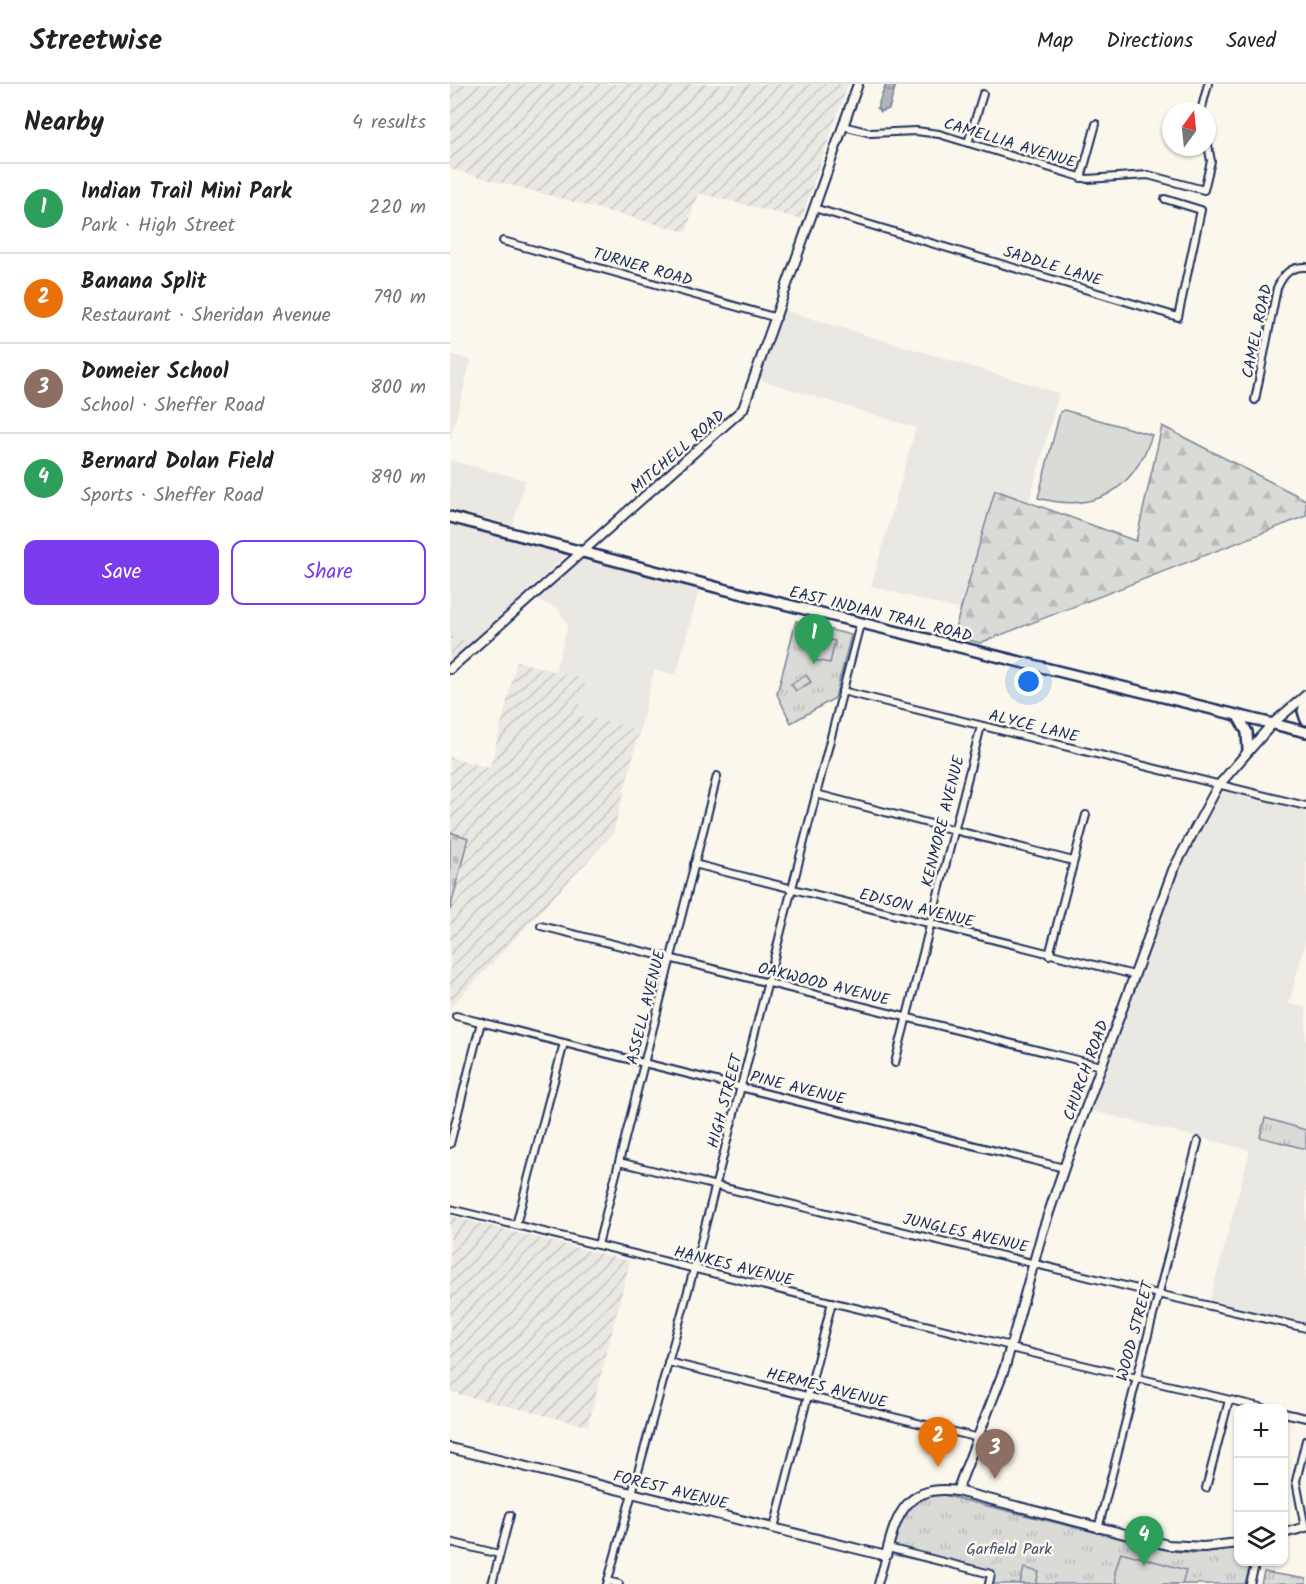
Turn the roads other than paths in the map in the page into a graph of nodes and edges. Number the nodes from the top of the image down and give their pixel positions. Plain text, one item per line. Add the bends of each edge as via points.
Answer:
1 (858, 84) edge
2 (1208, 84) edge
3 (983, 94) dead end
4 (1203, 102) edge
5 (1096, 124) dead end
6 (843, 126) junction
7 (968, 143) junction
8 (1210, 156) edge
9 (1081, 178) junction
10 (1165, 199) dead end
11 (814, 208) junction
12 (503, 241) dead end
13 (1306, 267) edge
14 (777, 318) junction
15 (1256, 400) dead end
16 (450, 517) edge
17 (581, 551) junction
18 (860, 624) junction
19 (450, 669) edge
20 (842, 692) junction
21 (1306, 695) edge
22 (1306, 701) edge
23 (1238, 716) junction
24 (1306, 720) edge
25 (1272, 724) junction
26 (981, 726) junction
27 (1306, 732) edge
28 (1248, 750) junction
29 (717, 776) dead end
30 (1218, 786) junction
31 (816, 794) junction
32 (1306, 806) edge
33 (1086, 815) dead end
34 (954, 830) junction
35 (1073, 861) junction
36 (694, 864) junction
37 (792, 888) junction
38 (930, 925) junction
39 (541, 926) dead end
40 (1049, 954) junction
41 (671, 958) junction
42 (1134, 975) junction
43 (768, 983) junction
44 (456, 1016) dead end
45 (907, 1017) junction
46 (481, 1022) junction
47 (564, 1042) junction
48 (645, 1063) junction
49 (895, 1063) dead end
50 (1101, 1066) junction
51 (742, 1087) junction
52 (1198, 1141) dead end
53 (450, 1144) edge
54 (619, 1162) junction
55 (1064, 1168) junction
56 (715, 1186) junction
57 (450, 1209) edge
58 (516, 1225) junction
59 (598, 1245) junction
60 (1035, 1263) junction
61 (694, 1269) junction
62 (1158, 1294) junction
63 (832, 1302) junction
64 (1306, 1328) edge
65 (1011, 1347) junction
66 (668, 1362) junction
67 (1136, 1378) junction
68 (808, 1396) junction
69 (1229, 1400) junction
70 (1246, 1404) edge
71 (1288, 1414) edge
72 (1306, 1418) edge
73 (979, 1438) junction
74 (1306, 1440) edge
75 (450, 1448) edge
76 (1206, 1488) dead end
77 (957, 1491) junction
78 (633, 1493) junction
79 (510, 1515) dead end
80 (774, 1528) junction
81 (1306, 1528) edge
82 (1098, 1529) junction
83 (1288, 1532) edge
84 (450, 1542) edge
85 (1234, 1544) edge
86 (887, 1552) junction
87 (499, 1554) junction
88 (1255, 1566) edge
89 (608, 1583) edge
90 (492, 1584) edge
91 (619, 1584) edge
92 (878, 1584) edge
93 (989, 1584) edge
94 (1250, 1584) edge

1 - 6 street, MITCHELL ROAD
2 - 4 street
3 - 7 street
5 - 9 street
6 - 7 street, CAMELLIA AVENUE via 871,133 926,132
6 - 11 street, MITCHELL ROAD
7 - 9 street, CAMELLIA AVENUE
8 - 9 street, CAMELLIA AVENUE via 1204,190 1148,175
10 - 11 street, SADDLE LANE via 1200,210 1178,317
11 - 14 street, MITCHELL ROAD
12 - 14 street, TURNER ROAD
13 - 15 street, CAMEL ROAD via 1290,270 1277,288
14 - 17 street, MITCHELL ROAD via 743,409
16 - 17 main road, EAST INDIAN TRAIL ROAD
17 - 18 main road, EAST INDIAN TRAIL ROAD
17 - 19 street, MITCHELL ROAD
18 - 20 street, HIGH STREET
18 - 23 main road, EAST INDIAN TRAIL ROAD
20 - 26 street, ALYCE LANE
20 - 31 street, HIGH STREET
21 - 25 street, CHURCH ROAD
22 - 24 main road
23 - 25 main road, EAST INDIAN TRAIL ROAD
23 - 28 main road via 1247,733
25 - 27 main road, EAST INDIAN TRAIL ROAD
25 - 28 street, CHURCH ROAD
26 - 30 street, ALYCE LANE
26 - 34 street, KENMORE AVENUE
28 - 30 street, CHURCH ROAD
29 - 36 street, ASSELL AVENUE
30 - 32 street, ALYCE LANE
30 - 42 street, CHURCH ROAD via 1173,870
31 - 34 street
31 - 37 street, HIGH STREET
33 - 35 street
34 - 35 street
34 - 38 street, KENMORE AVENUE
35 - 40 street
36 - 37 street, EDISON AVENUE
36 - 41 street, ASSELL AVENUE
37 - 38 street, EDISON AVENUE
37 - 43 street, HIGH STREET
38 - 40 street, EDISON AVENUE
38 - 45 street, KENMORE AVENUE
39 - 41 street, OAKWOOD AVENUE
40 - 42 street, EDISON AVENUE
41 - 43 street, OAKWOOD AVENUE
41 - 48 street, ASSELL AVENUE
42 - 50 street, CHURCH ROAD
43 - 45 street, OAKWOOD AVENUE
43 - 51 street, HIGH STREET
44 - 46 street, PINE AVENUE
45 - 49 street, KENMORE AVENUE
45 - 50 street, OAKWOOD AVENUE
46 - 47 street, PINE AVENUE
46 - 53 street
47 - 48 street, PINE AVENUE
47 - 58 street
48 - 51 street, PINE AVENUE
48 - 54 street, ASSELL AVENUE
50 - 55 street, CHURCH ROAD
51 - 55 street, PINE AVENUE
51 - 56 street, HIGH STREET
52 - 62 street, WOOD STREET
54 - 56 street, JUNGLES AVENUE
54 - 59 street, ASSELL AVENUE
55 - 60 street, CHURCH ROAD
56 - 60 street, JUNGLES AVENUE
56 - 61 street, HIGH STREET
57 - 58 street, HANKES AVENUE
58 - 59 street, HANKES AVENUE
59 - 61 street, HANKES AVENUE
60 - 62 street, JUNGLES AVENUE
60 - 65 street, CHURCH ROAD
61 - 63 street, HANKES AVENUE
61 - 66 street, HIGH STREET
62 - 64 street, JUNGLES AVENUE
62 - 67 street, WOOD STREET
63 - 65 street, HANKES AVENUE
63 - 68 street
65 - 67 street, HANKES AVENUE
65 - 73 street, CHURCH ROAD
66 - 68 street, HERMES AVENUE
66 - 78 street, HIGH STREET
67 - 69 street, HANKES AVENUE
67 - 82 street, WOOD STREET
68 - 73 street, HERMES AVENUE
68 - 80 street
69 - 70 street, HANKES AVENUE
69 - 76 street
71 - 72 street
73 - 77 street, CHURCH ROAD
74 - 81 street via 1296,1481
75 - 78 street, FOREST AVENUE
77 - 82 street
77 - 86 street via 931,1491 911,1500 896,1519
78 - 80 street, FOREST AVENUE
78 - 89 street, HIGH STREET
79 - 87 street
80 - 86 street, FOREST AVENUE
81 - 83 street
82 - 85 street via 1179,1546
84 - 87 street
86 - 92 street
86 - 93 street, FOREST AVENUE via 991,1574
87 - 90 street
88 - 94 street
89 - 91 street

